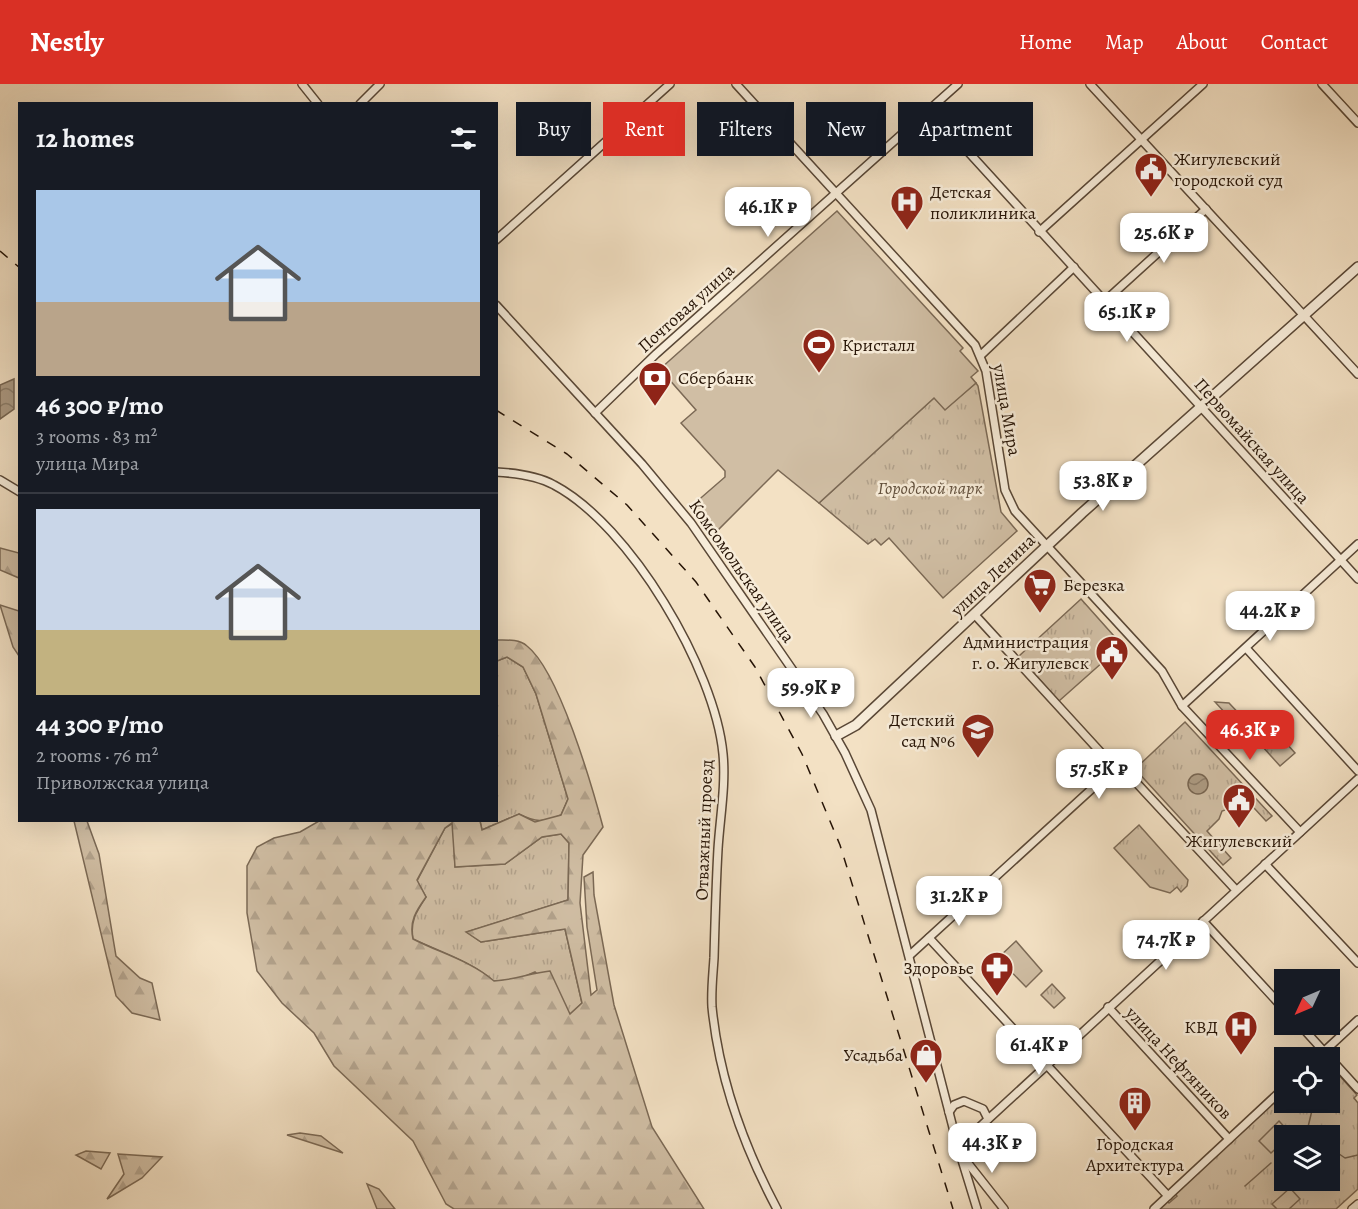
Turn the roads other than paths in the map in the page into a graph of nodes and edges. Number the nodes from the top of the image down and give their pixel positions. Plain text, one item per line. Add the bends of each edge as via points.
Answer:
1 (302, 84) edge
2 (380, 84) edge
3 (670, 84) edge
4 (736, 84) edge
5 (958, 84) edge
6 (1090, 84) edge
7 (1203, 84) edge
8 (1322, 84) edge
9 (316, 102) edge
10 (362, 102) edge
11 (939, 102) edge
12 (1358, 123) edge
13 (898, 138) edge
14 (1141, 139) junction
15 (971, 156) edge
16 (834, 194) junction
17 (1206, 209) junction
18 (1040, 232) junction
19 (498, 238) edge
20 (1074, 267) junction
21 (1358, 267) edge
22 (1105, 301) junction
23 (498, 307) edge
24 (1305, 315) junction
25 (981, 355) junction
26 (1358, 374) edge
27 (1200, 406) junction
28 (595, 412) junction
29 (498, 472) edge
30 (0, 480) edge
31 (18, 491) edge
32 (1358, 544) edge
33 (1047, 546) junction
34 (1340, 560) junction
35 (1358, 579) edge
36 (975, 615) junction
37 (1245, 648) junction
38 (1182, 706) junction
39 (836, 735) junction
40 (1117, 766) junction
41 (1358, 771) edge
42 (1358, 779) edge
43 (1300, 832) junction
44 (1265, 864) junction
45 (1236, 890) junction
46 (1203, 921) junction
47 (929, 939) junction
48 (910, 955) junction
49 (1358, 963) edge
50 (1274, 998) edge
51 (1108, 1007) junction
52 (1358, 1020) edge
53 (1309, 1035) edge
54 (1320, 1047) edge
55 (1328, 1047) edge
56 (1046, 1065) junction
57 (1340, 1069) edge
58 (1358, 1089) edge
59 (1274, 1097) edge
60 (949, 1112) junction
61 (988, 1119) junction
62 (1229, 1138) junction
63 (959, 1150) junction
64 (1168, 1196) junction
65 (1358, 1204) edge
66 (777, 1209) edge
67 (977, 1209) edge
68 (1004, 1209) edge
69 (1154, 1209) edge
70 (1352, 1209) edge

1 - 9 street
2 - 10 street
3 - 19 street
4 - 16 street, улица Мира
5 - 11 street, Почтовая улица
6 - 14 street
7 - 14 street
8 - 12 street
13 - 16 street, Почтовая улица
14 - 17 street
14 - 18 street
15 - 18 street, Первомайская улица
16 - 25 street, улица Мира
16 - 28 street, Почтовая улица
17 - 22 street
17 - 24 street
18 - 20 street, Первомайская улица
20 - 22 street, Первомайская улица
20 - 25 street
21 - 24 street, улица Ленина
22 - 27 street, Первомайская улица
23 - 28 street, Комсомольская улица
24 - 26 street
24 - 27 street, улица Ленина
25 - 33 street, улица Мира via 1010,504
27 - 33 street, улица Ленина
27 - 34 street, Первомайская улица
28 - 39 street, Комсомольская улица via 692,523
29 - 66 street, Отважный проезд via 551,483 597,519 661,597 709,693 720,729 724,784 712,1005 717,1044 740,1129 755,1169
30 - 31 street
32 - 34 street
33 - 36 street, улица Ленина
33 - 38 street, улица Мира via 1162,671
34 - 35 street, Первомайская улица
34 - 37 street
36 - 39 street, улица Ленина via 856,725
36 - 40 street
37 - 38 street
37 - 41 street
38 - 43 street, улица Мира
39 - 48 street, Комсомольская улица via 871,810
40 - 45 street
40 - 47 street
42 - 43 street
43 - 44 street
44 - 45 street
44 - 49 street
45 - 46 street
46 - 50 street
46 - 51 street
47 - 48 street
47 - 56 street
48 - 60 street, Комсомольская улица
51 - 56 street
51 - 62 street, улица Нефтяников
52 - 55 street
53 - 54 street
56 - 61 street
56 - 64 street
57 - 58 street
59 - 62 street
60 - 61 street via 964,1101 983,1110
60 - 63 street, Комсомольская улица
61 - 63 street
62 - 64 street
63 - 67 street, Комсомольская улица
63 - 68 street
64 - 69 street
65 - 70 street

